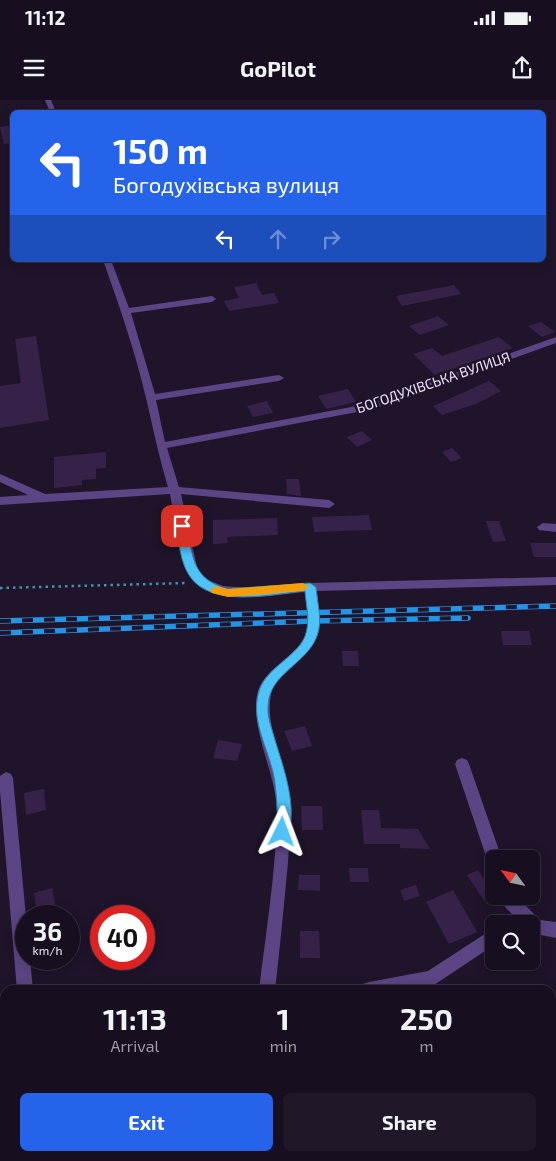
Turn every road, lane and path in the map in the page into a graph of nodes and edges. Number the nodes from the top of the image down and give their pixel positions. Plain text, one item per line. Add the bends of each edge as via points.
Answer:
1 (108, 262) edge
2 (212, 299) dead end
3 (126, 311) junction
4 (556, 340) edge
5 (279, 378) dead end
6 (150, 398) junction
7 (161, 446) junction
8 (0, 478) edge
9 (175, 490) junction
10 (43, 498) junction
11 (0, 501) edge
12 (329, 504) dead end
13 (543, 526) dead end
14 (556, 528) edge
15 (556, 581) edge
16 (200, 582) junction
17 (310, 587) junction
18 (0, 588) edge
19 (462, 764) dead end
20 (6, 778) dead end
21 (492, 850) edge
22 (513, 905) edge
23 (556, 930) edge
24 (485, 942) edge
25 (24, 985) edge
26 (268, 985) edge
27 (397, 985) edge

1 - 3 street
2 - 3 street
3 - 6 street
4 - 7 street, БОГОДУХІВСЬКА ВУЛИЦЯ via 369,408
5 - 6 street
6 - 7 street
7 - 9 street
8 - 10 street
9 - 10 street
9 - 12 street
9 - 16 street via 189,562
10 - 11 street
13 - 14 street
15 - 17 street
16 - 17 street via 228,593
16 - 18 path
17 - 26 street via 314,620 312,636 274,676 265,690 262,707 281,781 284,812
19 - 21 street
20 - 25 street
22 - 23 street via 536,927
24 - 27 street via 431,979

